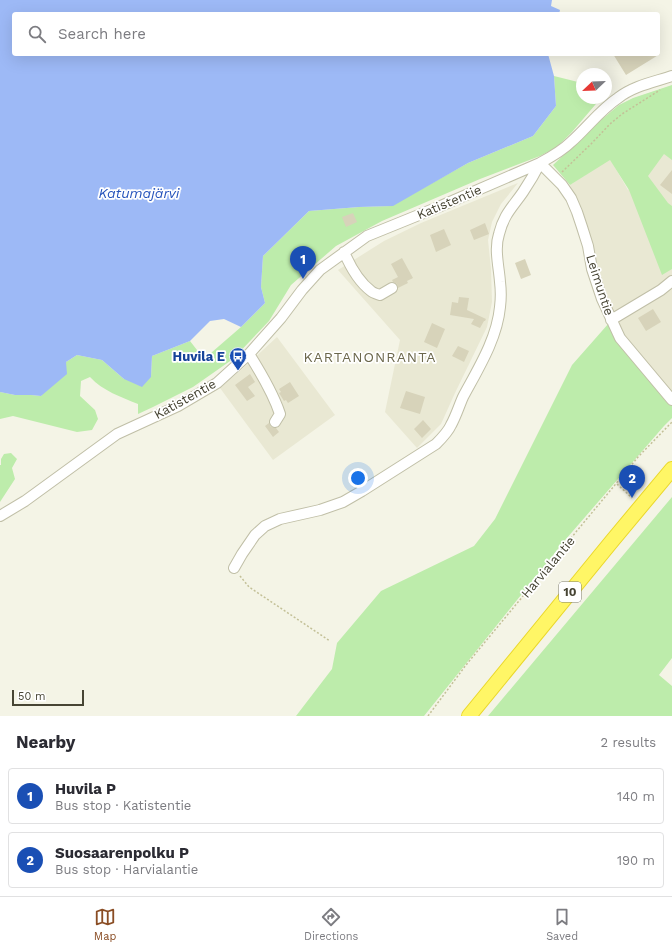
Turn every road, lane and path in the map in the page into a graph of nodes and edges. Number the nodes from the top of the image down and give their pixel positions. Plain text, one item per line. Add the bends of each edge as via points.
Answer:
1 (672, 76) edge
2 (666, 88) dead end
3 (540, 163) junction
4 (555, 179) junction
5 (344, 252) junction
6 (672, 281) edge
7 (392, 288) dead end
8 (611, 320) junction
9 (249, 354) junction
10 (672, 400) edge
11 (275, 422) dead end
12 (672, 422) edge
13 (672, 469) edge
14 (617, 483) junction
15 (632, 498) dead end
16 (0, 516) edge
17 (234, 568) joint
18 (330, 641) dead end
19 (428, 716) edge
20 (469, 716) edge

1 - 3 street, Katistentie via 619,96 570,143
2 - 4 path via 622,114
3 - 4 street, Leimuntie
3 - 5 street, Katistentie via 367,236
3 - 17 street via 503,220 497,248 500,307 493,337 444,436 436,444 343,502 280,519 265,526 255,535
4 - 8 street, Leimuntie via 571,198 578,212 592,269
5 - 7 street via 355,273 371,292 380,295
5 - 9 street, Katistentie via 315,275
6 - 8 street
8 - 10 street, Leimuntie via 620,338
9 - 11 street via 276,402 280,414
9 - 16 street, Katistentie via 217,383 178,406 117,434 25,501
12 - 14 path, Harvialantie
13 - 20 highway, 10
14 - 15 path
14 - 19 path, Harvialantie via 466,665
17 - 18 path via 249,587

